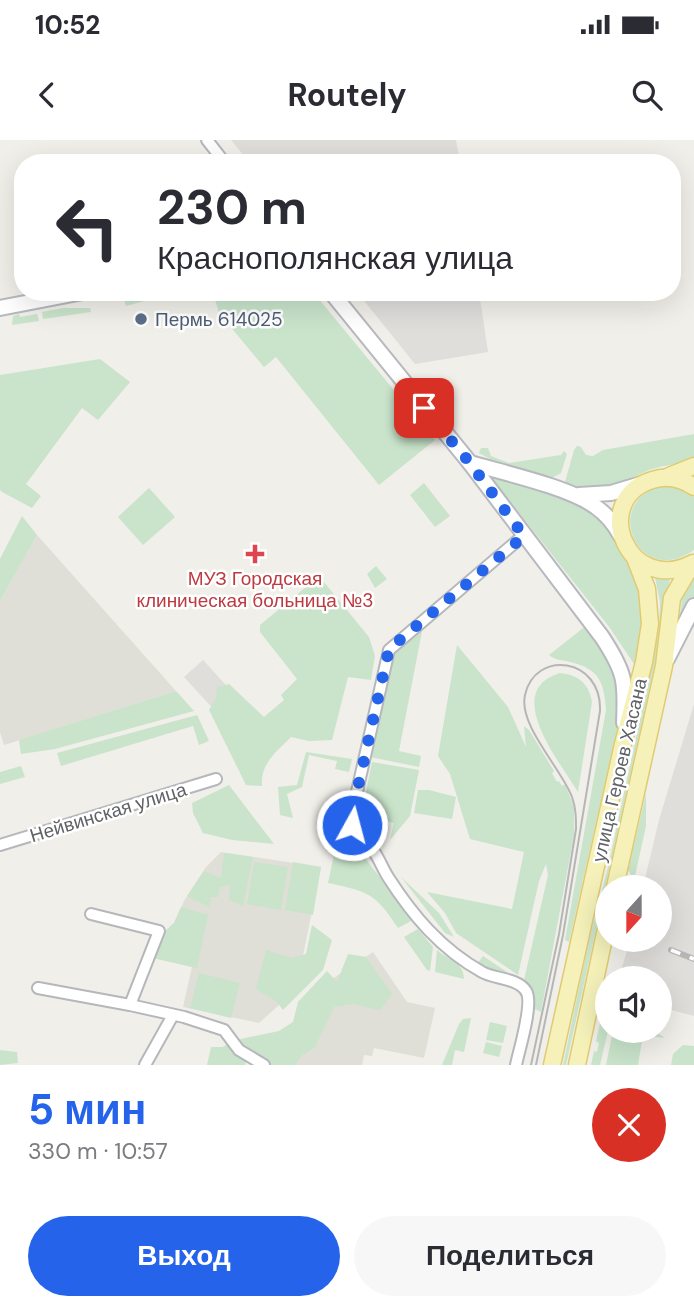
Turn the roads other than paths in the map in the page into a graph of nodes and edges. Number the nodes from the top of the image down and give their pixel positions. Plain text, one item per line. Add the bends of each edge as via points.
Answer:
1 (207, 140) edge
2 (218, 154) edge
3 (36, 301) edge
4 (338, 301) edge
5 (0, 308) edge
6 (470, 463) junction
7 (694, 466) edge
8 (667, 477) junction
9 (642, 484) junction
10 (694, 486) edge
11 (574, 495) junction
12 (524, 536) junction
13 (621, 536) junction
14 (635, 558) junction
15 (693, 563) edge
16 (694, 606) edge
17 (664, 666) junction
18 (623, 744) junction
19 (216, 779) dead end
20 (0, 845) edge
21 (618, 875) edge
22 (91, 914) dead end
23 (601, 952) edge
24 (38, 988) dead end
25 (130, 1005) junction
26 (173, 1015) junction
27 (145, 1065) edge
28 (264, 1065) edge
29 (516, 1065) edge
30 (552, 1065) edge
31 (577, 1065) edge

1 - 2 street
3 - 5 main road
4 - 6 main road
6 - 11 main road
6 - 12 main road
7 - 8 main road
8 - 9 main road
8 - 10 main road
9 - 11 main road via 593,496
9 - 13 main road via 629,495 622,510
11 - 13 main road via 596,507
12 - 18 main road via 620,664 626,692
12 - 29 street via 389,649 351,818 427,931 484,973 526,990
13 - 14 main road, улица Героев Хасана
14 - 15 main road via 657,569 674,570
14 - 18 main road, улица Героев Хасана via 647,589 650,624
15 - 17 main road, улица Героев Хасана via 672,598
16 - 17 main road
17 - 21 main road, улица Героев Хасана
18 - 30 main road, улица Героев Хасана
19 - 20 street, Нейвинская улица
22 - 25 street via 159,931
23 - 31 main road
24 - 25 street
25 - 26 street
26 - 27 street
26 - 28 street via 224,1030 239,1050

